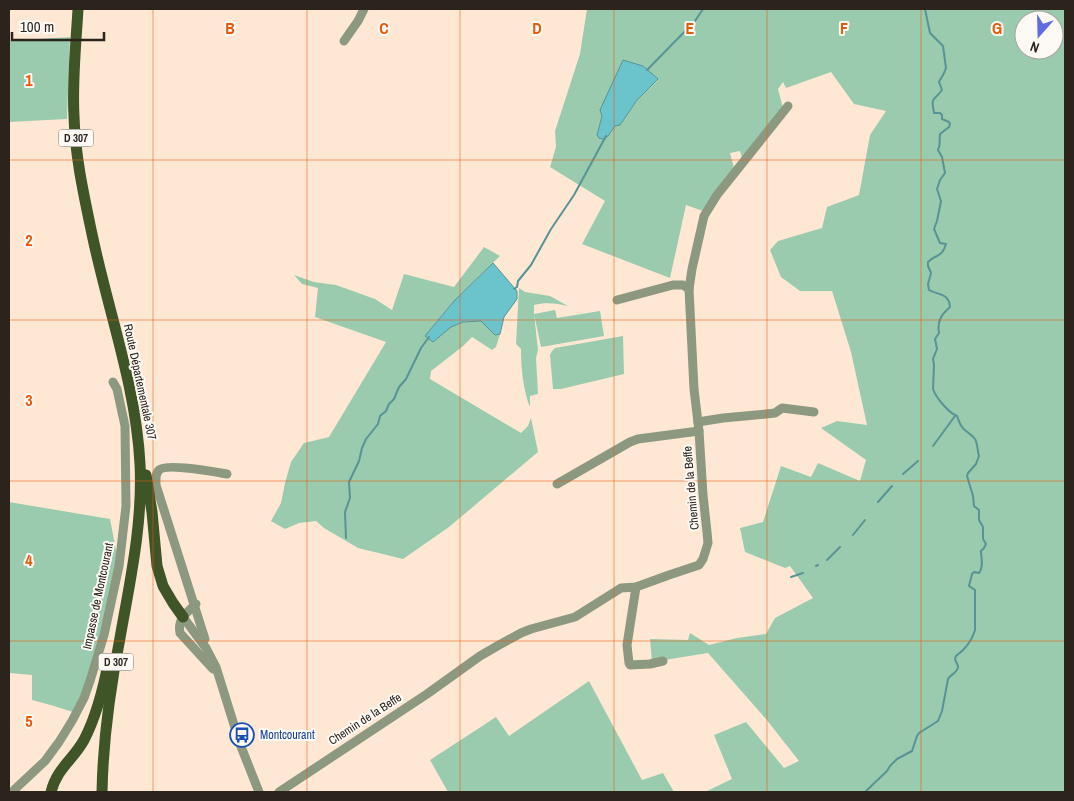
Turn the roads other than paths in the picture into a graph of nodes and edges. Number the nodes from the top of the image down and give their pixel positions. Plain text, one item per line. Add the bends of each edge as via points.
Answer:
1 (78, 9) edge
2 (364, 9) edge
3 (344, 42) dead end
4 (788, 106) dead end
5 (689, 289) junction
6 (617, 300) dead end
7 (113, 382) dead end
8 (129, 388) junction
9 (814, 412) dead end
10 (698, 426) junction
11 (227, 474) dead end
12 (557, 484) dead end
13 (137, 533) junction
14 (636, 588) junction
15 (195, 605) junction
16 (183, 617) junction
17 (204, 639) dead end
18 (663, 661) dead end
19 (12, 790) edge
20 (24, 792) edge
21 (51, 792) edge
22 (102, 792) edge
23 (259, 792) edge
24 (279, 792) edge

1 - 8 main road, Route Départementale 307 / D 307 via 73,108 78,155 92,235
2 - 3 street
4 - 5 street, Chemin de la Beffe via 707,211
5 - 6 street via 673,285
5 - 10 street, Chemin de la Beffe
7 - 19 street, Impasse de Montcourant via 124,426 126,506 119,566 104,635 84,698 69,726 45,761
8 - 13 main road, Route Départementale 307 / D 307 via 140,465
8 - 16 main road via 141,434 157,566 163,586
9 - 10 street via 782,408 775,413 723,418
10 - 12 street via 630,442
10 - 14 street, Chemin de la Beffe via 708,543 703,559 699,564
11 - 15 street via 167,467 161,468 156,478
13 - 21 main road via 94,716 82,742 59,772
13 - 22 main road, Route Départementale 307 / D 307 via 107,721
14 - 18 street via 627,645 629,663
14 - 24 street, Chemin de la Beffe via 621,588 575,617 521,633 486,652
15 - 16 street
15 - 17 street
16 - 23 street via 212,658
19 - 20 street

